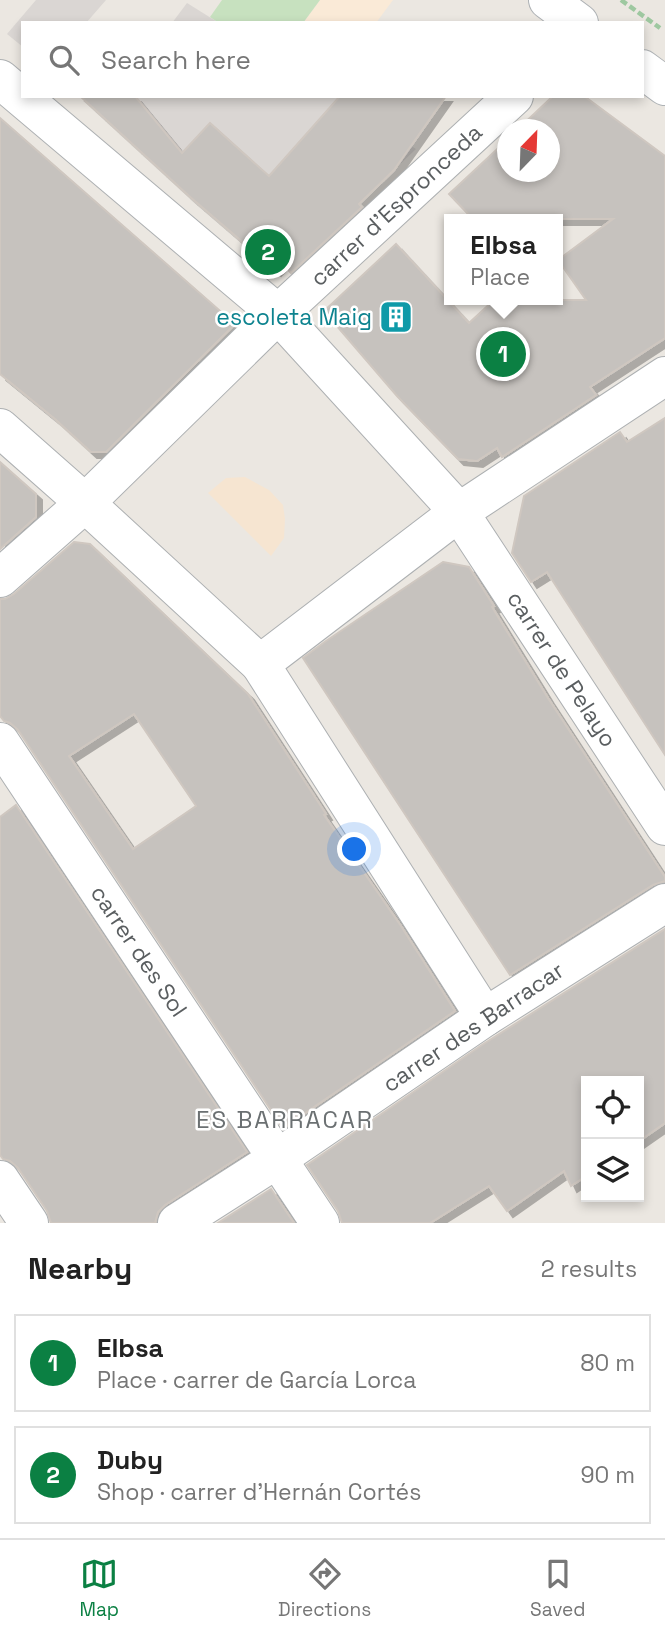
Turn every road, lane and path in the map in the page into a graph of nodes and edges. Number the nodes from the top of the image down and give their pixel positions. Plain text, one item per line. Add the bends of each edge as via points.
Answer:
1 (548, 0) edge
2 (621, 0) edge
3 (576, 21) edge
4 (665, 32) edge
5 (644, 70) edge
6 (0, 79) edge
7 (665, 86) edge
8 (21, 97) edge
9 (22, 98) edge
10 (512, 98) edge
11 (278, 314) junction
12 (665, 376) edge
13 (0, 428) edge
14 (85, 503) junction
15 (459, 512) junction
16 (0, 578) edge
17 (260, 664) junction
18 (0, 742) edge
19 (665, 826) edge
20 (665, 903) edge
21 (485, 1017) junction
22 (277, 1159) junction
23 (0, 1180) edge
24 (29, 1223) edge
25 (177, 1223) edge
26 (320, 1223) edge

1 - 3 street
2 - 4 path
5 - 7 street
6 - 8 street, carrer de Pelayo
9 - 11 street, carrer de Pelayo
10 - 11 street, carrer d'Espronceda
11 - 14 street, carrer d'Espronceda
11 - 15 street, carrer de Pelayo
12 - 15 street
13 - 14 street
14 - 16 street, carrer d'Espronceda
14 - 17 street
15 - 17 street
15 - 19 street, carrer de Pelayo
17 - 21 street
18 - 22 street, carrer des Sol
20 - 21 street, carrer des Barracar
21 - 22 street, carrer des Barracar
22 - 25 street, carrer des Barracar
22 - 26 street, carrer des Sol
23 - 24 street

